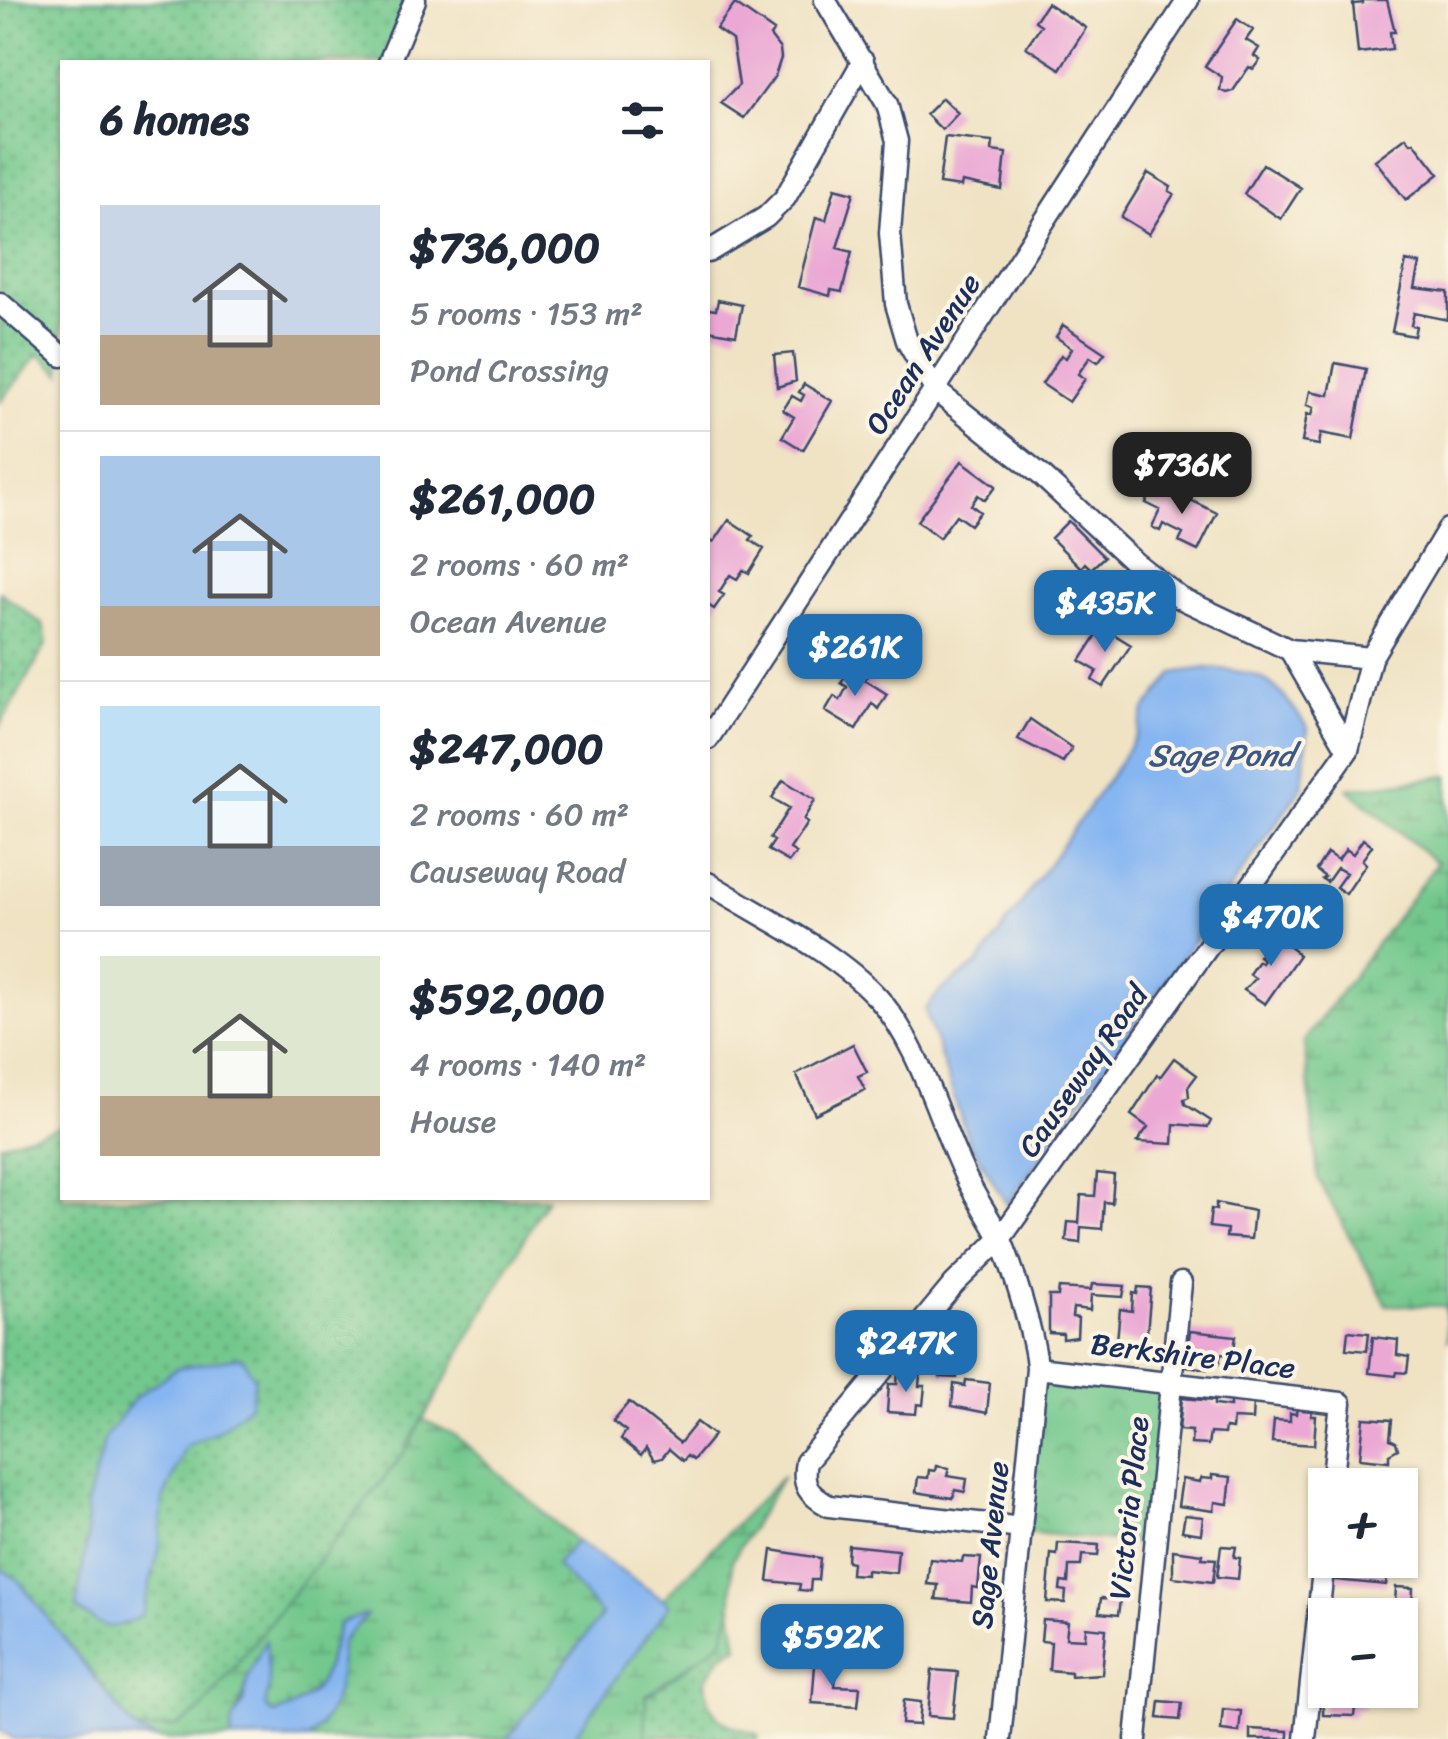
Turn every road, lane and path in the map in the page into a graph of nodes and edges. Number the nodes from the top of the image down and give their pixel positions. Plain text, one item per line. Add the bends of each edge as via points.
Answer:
1 (414, 0) edge
2 (825, 0) edge
3 (1188, 0) edge
4 (391, 60) edge
5 (863, 61) junction
6 (710, 251) edge
7 (0, 303) edge
8 (60, 354) edge
9 (935, 390) junction
10 (1448, 529) edge
11 (1290, 650) junction
12 (1371, 658) junction
13 (710, 736) edge
14 (1348, 750) junction
15 (710, 884) edge
16 (1000, 1239) junction
17 (1181, 1283) dead end
18 (1037, 1368) junction
19 (1172, 1383) junction
20 (1334, 1468) edge
21 (1022, 1528) junction
22 (1322, 1578) edge
23 (1000, 1739) edge
24 (1136, 1739) edge
25 (1304, 1739) edge

1 - 4 street
2 - 5 street
3 - 9 street, Ocean Avenue
5 - 6 street via 785,198 766,218
5 - 9 street via 887,104 897,141 890,233 896,304 907,341
7 - 8 street
9 - 11 street via 1180,598
9 - 13 street, Ocean Avenue
10 - 12 street, Causeway Road
11 - 12 street
11 - 14 street
12 - 14 street, Causeway Road
14 - 16 street, Causeway Road
15 - 16 street, Sage Avenue via 856,976 878,998 898,1023
16 - 18 street, Sage Avenue
16 - 21 street, Causeway Road via 954,1284 806,1462 804,1485 829,1506
17 - 19 street, Victoria Place
18 - 19 street, Berkshire Place
18 - 21 street, Sage Avenue
19 - 20 street, Berkshire Place via 1341,1403
19 - 24 street, Victoria Place
21 - 23 street, Sage Avenue
22 - 25 street

